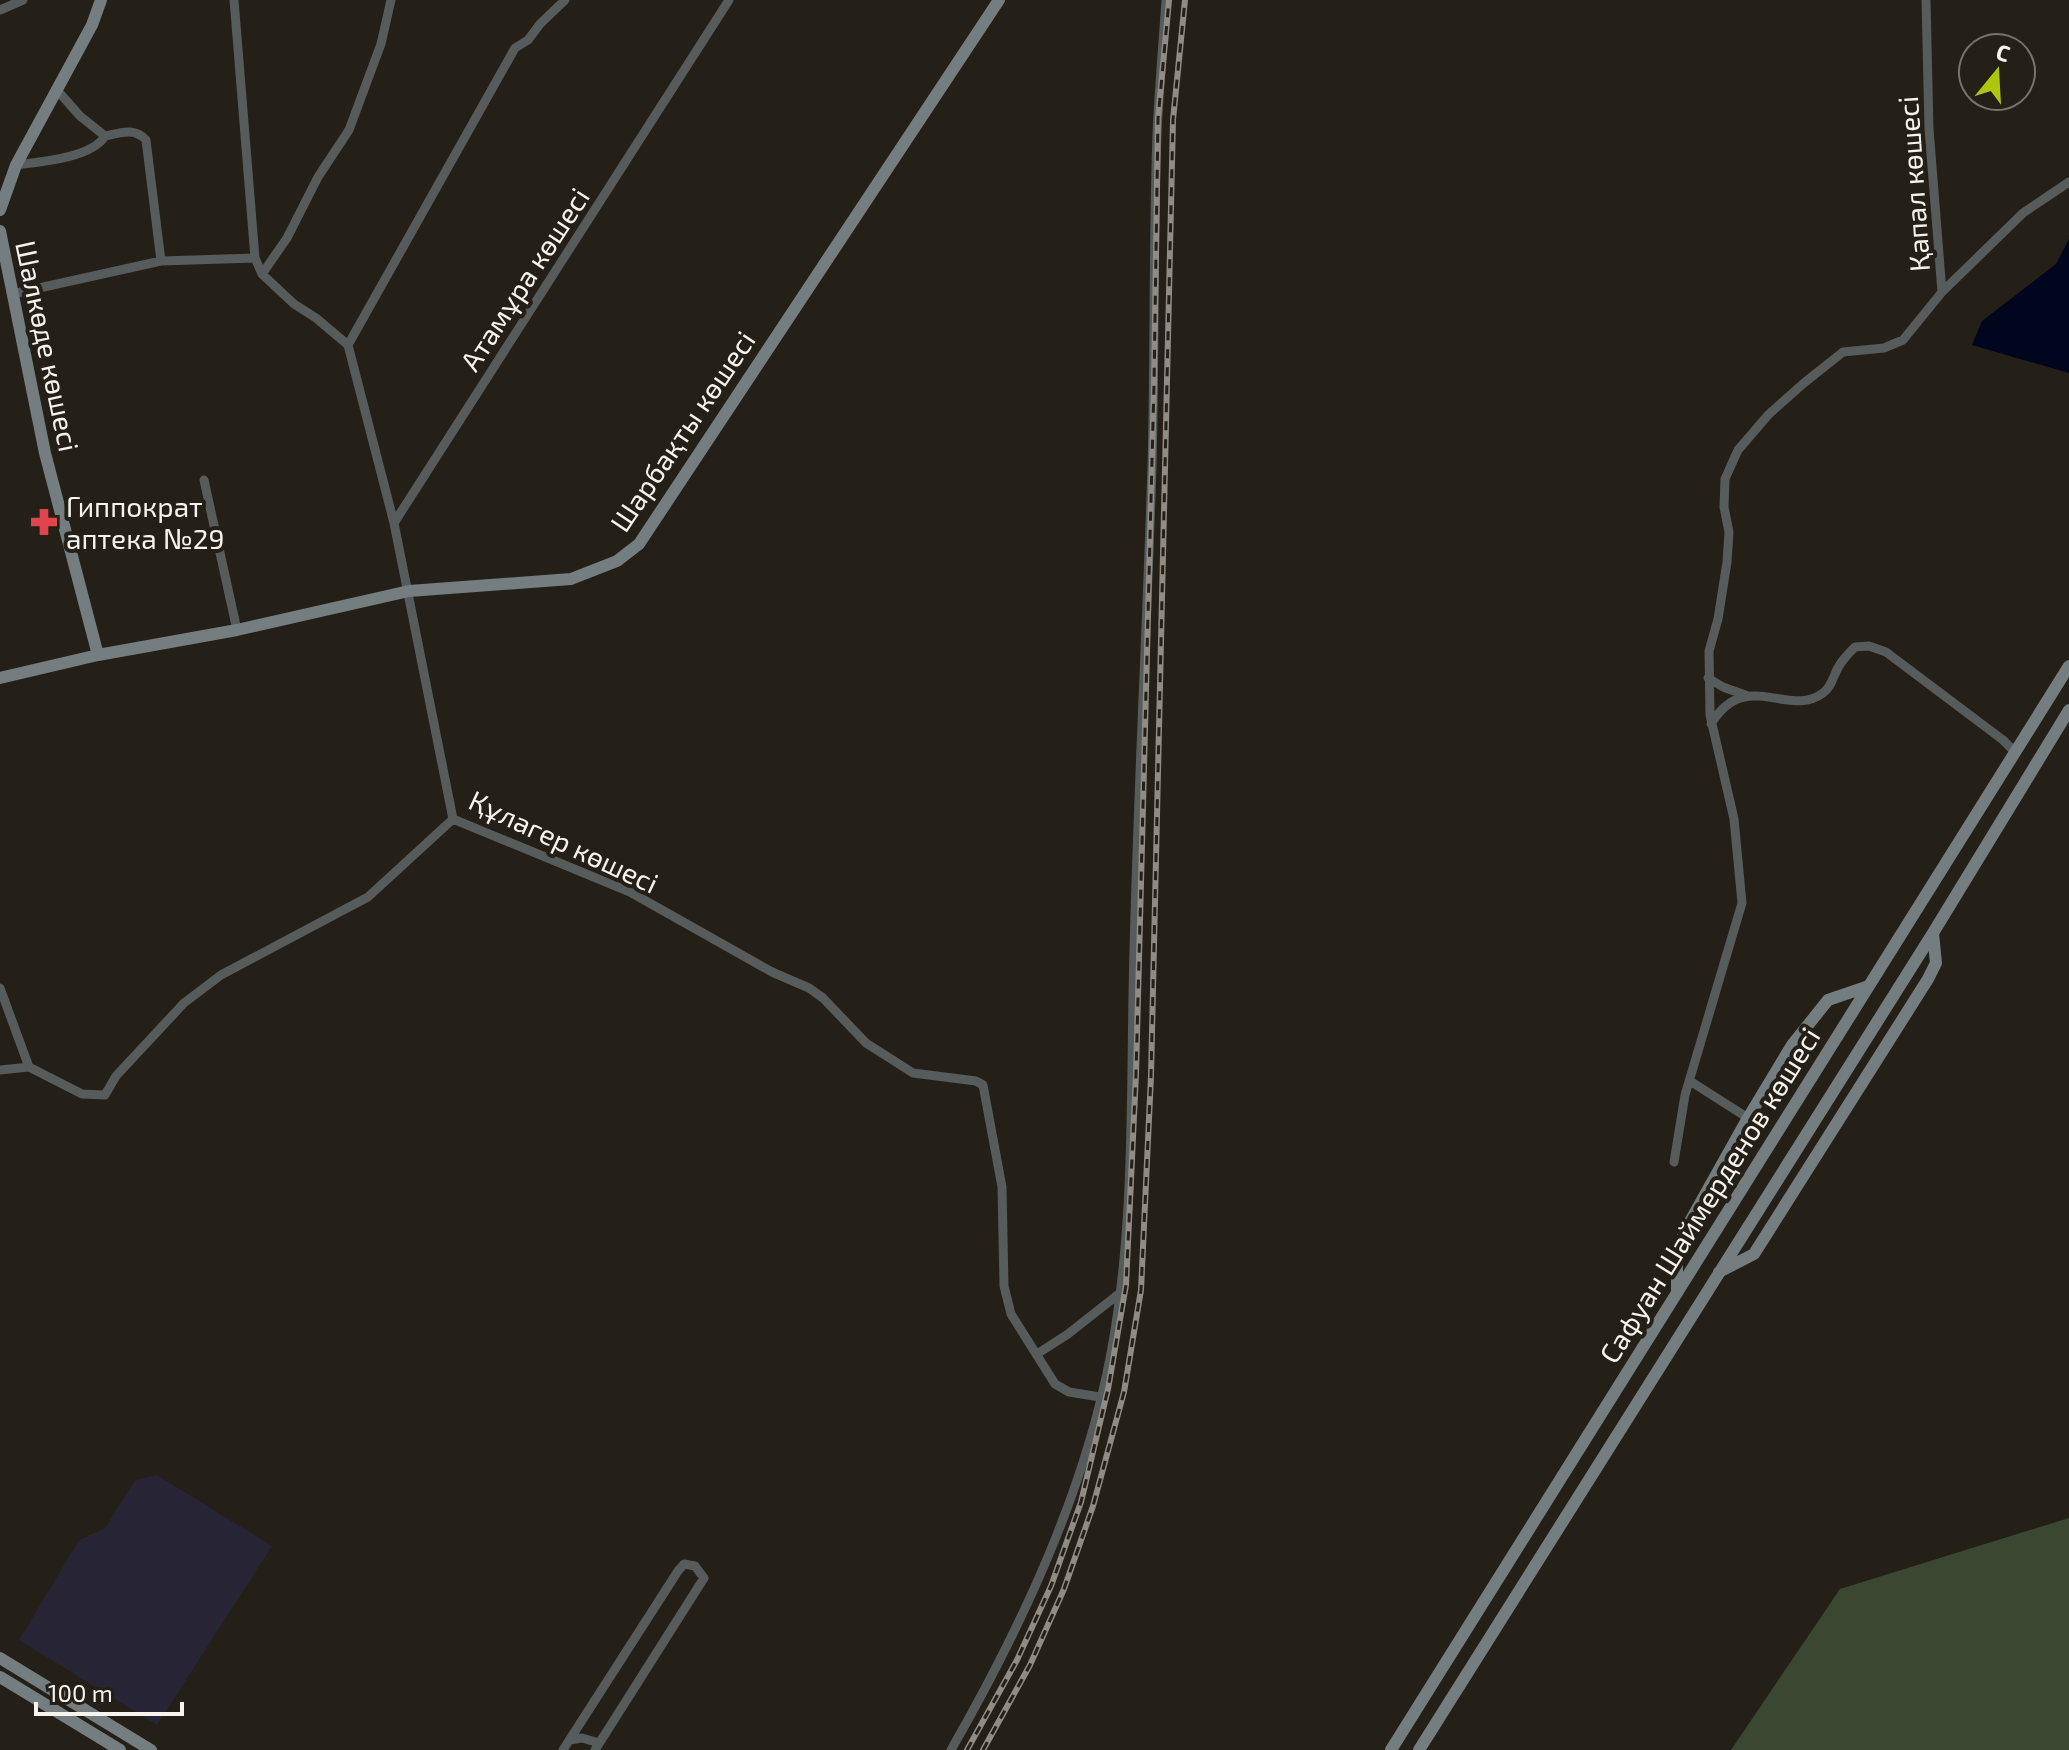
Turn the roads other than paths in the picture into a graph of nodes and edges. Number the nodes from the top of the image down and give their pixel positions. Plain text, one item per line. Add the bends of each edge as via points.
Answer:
1 (23, 0) edge
2 (101, 0) edge
3 (234, 0) edge
4 (391, 0) edge
5 (565, 0) edge
6 (729, 0) edge
7 (999, 0) edge
8 (1166, 0) edge
9 (1926, 0) edge
10 (0, 10) edge
11 (57, 90) junction
12 (105, 136) junction
13 (16, 165) junction
14 (2069, 182) edge
15 (0, 210) edge
16 (0, 231) edge
17 (255, 258) junction
18 (161, 261) junction
19 (262, 274) junction
20 (7, 288) edge
21 (1942, 292) junction
22 (348, 345) junction
23 (204, 480) dead end
24 (394, 523) junction
25 (409, 591) junction
26 (237, 630) junction
27 (98, 655) junction
28 (2069, 666) edge
29 (0, 678) edge
30 (1708, 678) junction
31 (1748, 696) junction
32 (2069, 710) edge
33 (1711, 724) junction
34 (2015, 752) junction
35 (453, 819) junction
36 (1933, 933) junction
37 (1869, 986) junction
38 (0, 988) edge
39 (29, 1067) junction
40 (0, 1070) edge
41 (1690, 1081) junction
42 (1748, 1118) junction
43 (1674, 1162) dead end
44 (1717, 1273) junction
45 (1677, 1291) junction
46 (1120, 1293) junction
47 (1037, 1354) junction
48 (1100, 1397) junction
49 (0, 1658) edge
50 (0, 1677) edge
51 (570, 1740) junction
52 (597, 1746) edge
53 (120, 1750) edge
54 (151, 1750) edge
55 (563, 1750) edge
56 (951, 1750) edge
57 (1391, 1750) edge
58 (1419, 1750) edge

1 - 10 street
2 - 11 main road, Шалкөде көшесі
3 - 17 street
4 - 19 street via 381,44 349,130
5 - 22 street via 515,48
6 - 24 street, Атамұра көшесі
7 - 25 main road, Шарбақты көшесі via 639,544 617,561 571,579
8 - 46 street via 1157,133 1130,1141
9 - 21 street, Қапал көшесі via 1929,129
11 - 12 street
11 - 13 main road, Шалкөде көшесі
12 - 13 street via 77,153
12 - 18 street via 133,131 146,140
13 - 15 main road, Шалкөде көшесі
14 - 21 street, Қапал көшесі via 2023,213
16 - 20 main road, Шалкөде көшесі
17 - 18 street
17 - 19 street
18 - 20 street
19 - 22 street
20 - 27 main road, Шалкөде көшесі
21 - 30 street via 1903,340 1884,348 1843,352 1769,414 1738,450 1725,479 1727,562
22 - 24 street
23 - 26 street
24 - 25 street
25 - 26 main road, Шарбақты көшесі
25 - 35 street, Құлагер көшесі
26 - 27 main road, Шарбақты көшесі
27 - 29 main road, Шарбақты көшесі
28 - 34 main road, Сафуан Шаймерденов көшесі
30 - 31 street
30 - 33 street
31 - 33 street via 1720,709
31 - 34 street via 1808,700 1825,692 1855,647 1869,646 1886,652
32 - 36 main road, Сафуан Шаймерденов көшесі
33 - 41 street via 1734,819 1742,903
34 - 37 main road, Сафуан Шаймерденов көшесі
35 - 39 street via 368,897 221,975 184,1003 116,1076 105,1095 82,1094
35 - 47 street, Құлагер көшесі via 630,892 816,993 866,1043 913,1073 983,1085 1002,1187 1008,1306
36 - 44 main road, Сафуан Шаймерденов көшесі
36 - 44 main road via 1936,963 1928,979 1754,1254
37 - 42 main road via 1828,1000 1792,1045
37 - 45 main road, Сафуан Шаймерденов көшесі
38 - 39 street
39 - 40 street
41 - 42 street
41 - 43 street
42 - 45 main road via 1677,1251
44 - 58 main road, Сафуан Шаймерденов көшесі
45 - 57 main road, Сафуан Шаймерденов көшесі
46 - 47 street
46 - 48 street
47 - 48 street via 1055,1384
48 - 56 street via 1083,1460 1023,1618
49 - 54 main road
50 - 53 main road
51 - 52 street via 582,1738
51 - 52 street via 678,1571 684,1564 695,1566 704,1578
51 - 55 street

